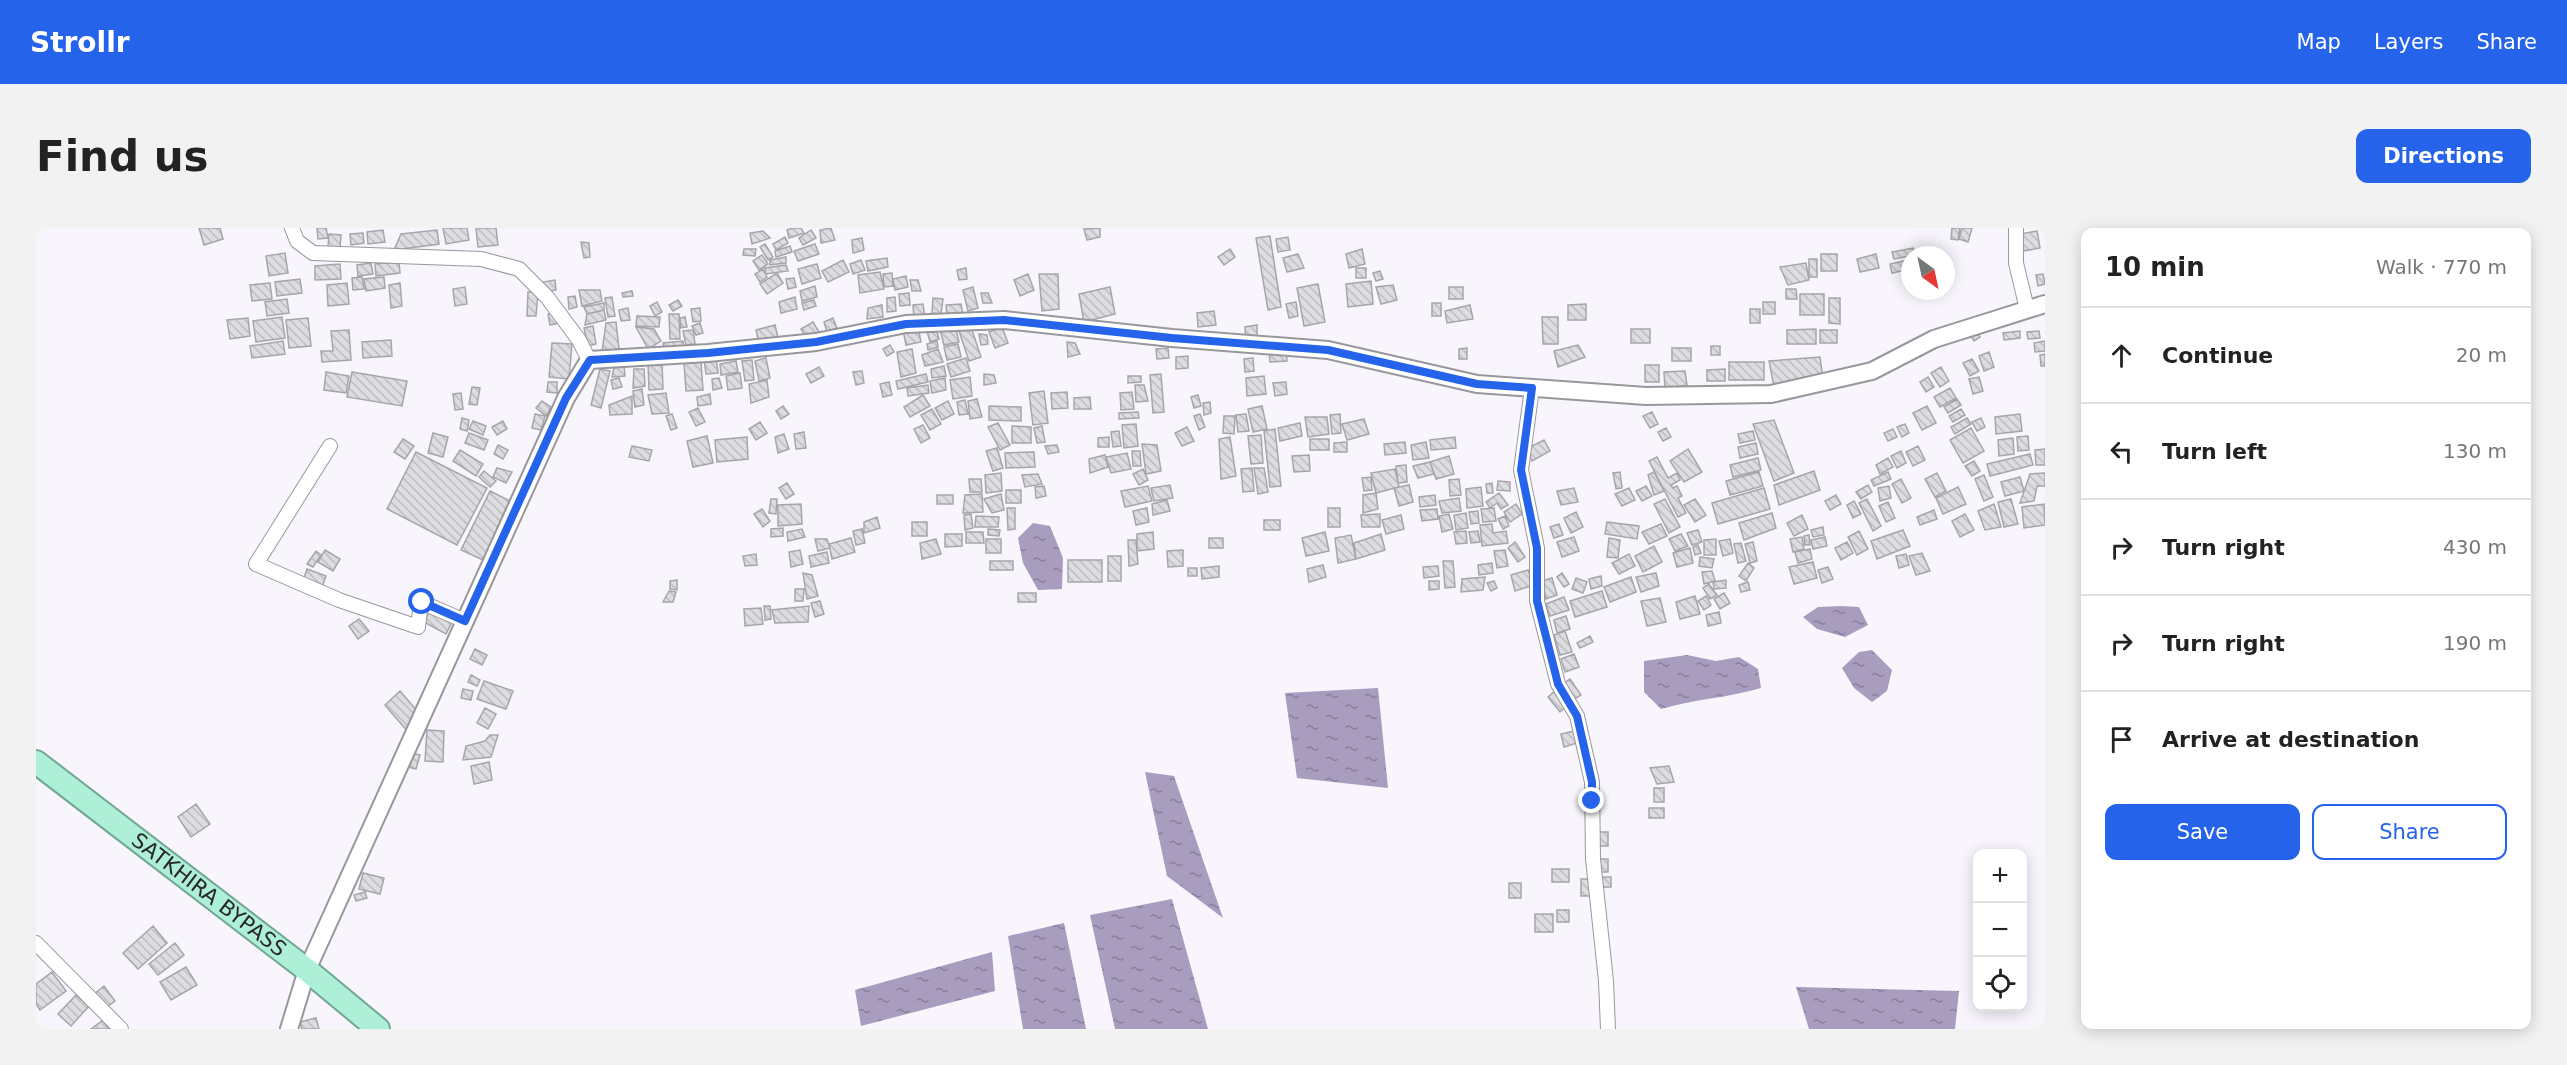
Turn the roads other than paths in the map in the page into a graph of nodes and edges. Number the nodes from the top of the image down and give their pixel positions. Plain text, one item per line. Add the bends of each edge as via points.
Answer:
1 (292, 228) edge
2 (2016, 228) edge
3 (2045, 304) edge
4 (2027, 309) junction
5 (590, 360) junction
6 (1532, 388) junction
7 (330, 446) dead end
8 (465, 621) junction
9 (36, 762) edge
10 (36, 943) edge
11 (307, 970) junction
12 (121, 1029) edge
13 (289, 1029) edge
14 (378, 1029) edge
15 (1608, 1029) edge

1 - 5 street via 297,241 313,253 481,259 519,269 547,297
2 - 4 street via 2016,263
3 - 4 street
4 - 6 street via 1934,339 1872,371 1771,394 1646,396
5 - 6 street via 816,342 906,324 1004,320 1328,350 1477,384
5 - 8 street via 566,398
6 - 15 street via 1521,470 1537,548 1537,601 1558,684 1577,716 1592,782 1593,859
7 - 8 street via 256,564 339,600 418,627 422,602
8 - 11 street
9 - 11 highway, SATKHIRA BYPASS
10 - 12 street
11 - 13 street
11 - 14 highway, SATKHIRA BYPASS

